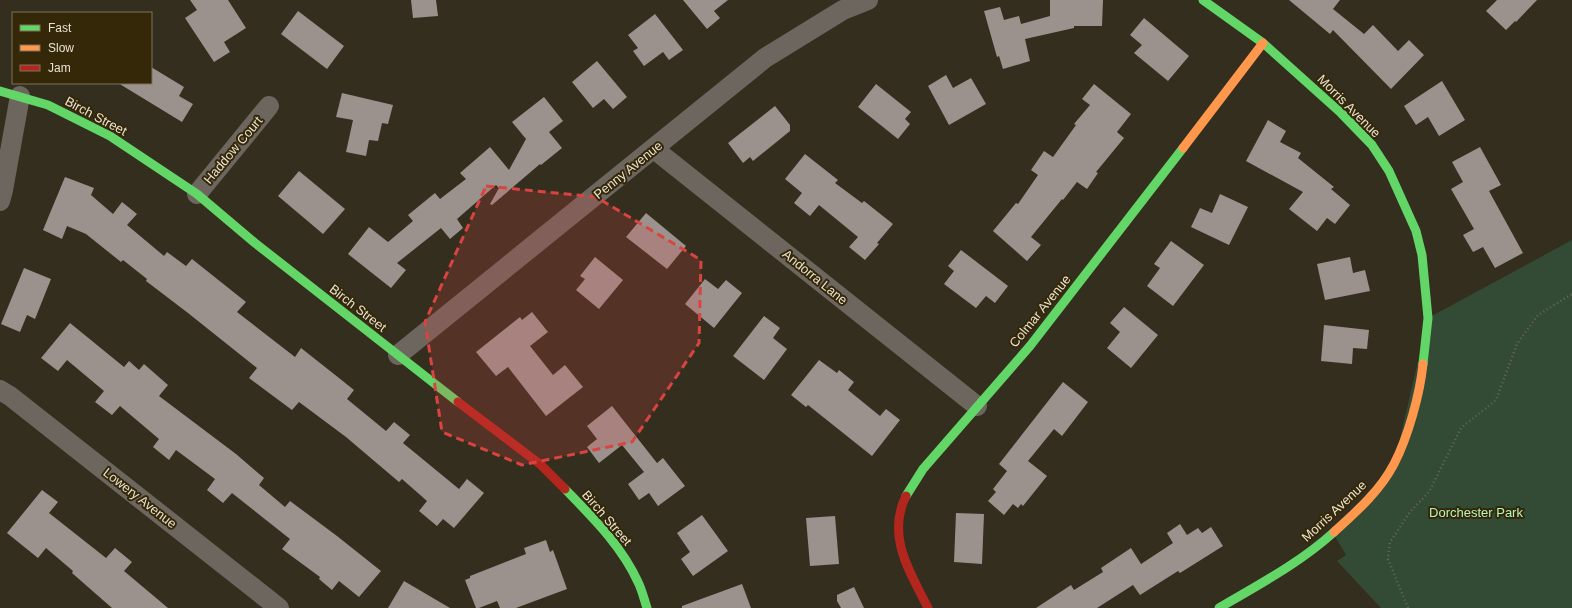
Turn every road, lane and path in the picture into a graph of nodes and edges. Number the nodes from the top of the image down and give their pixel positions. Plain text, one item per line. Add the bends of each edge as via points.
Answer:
1 (868, 0) edge
2 (1203, 0) edge
3 (1263, 44) junction
4 (0, 91) edge
5 (20, 96) junction
6 (269, 106) dead end
7 (654, 148) junction
8 (197, 194) junction
9 (0, 201) edge
10 (1572, 294) edge
11 (398, 355) junction
12 (0, 390) edge
13 (977, 406) junction
14 (279, 608) edge
15 (648, 608) edge
16 (928, 608) edge
17 (1219, 608) edge
18 (1408, 608) edge

1 - 7 street, Penny Avenue via 842,10 765,58
2 - 3 street
3 - 13 street, Colmar Avenue via 1034,342
3 - 17 street, Morris Avenue via 1341,113 1372,145 1389,172 1416,231 1422,255 1428,318 1422,375 1411,420 1394,464 1378,487 1361,507 1321,544
4 - 5 street, Birch Street
5 - 8 street, Birch Street via 48,105 110,136
5 - 9 street
6 - 8 street, Haddow Court
7 - 11 street, Penny Avenue
7 - 13 street, Andorra Lane
8 - 11 street, Birch Street
10 - 18 path via 1538,315 1521,338 1496,400 1462,428 1429,492 1410,512 1390,542 1388,559
11 - 15 street, Birch Street via 541,465 560,483 621,552 638,582
12 - 14 street, Lowery Avenue
13 - 16 street, Colmar Avenue via 913,482 898,521 900,542

